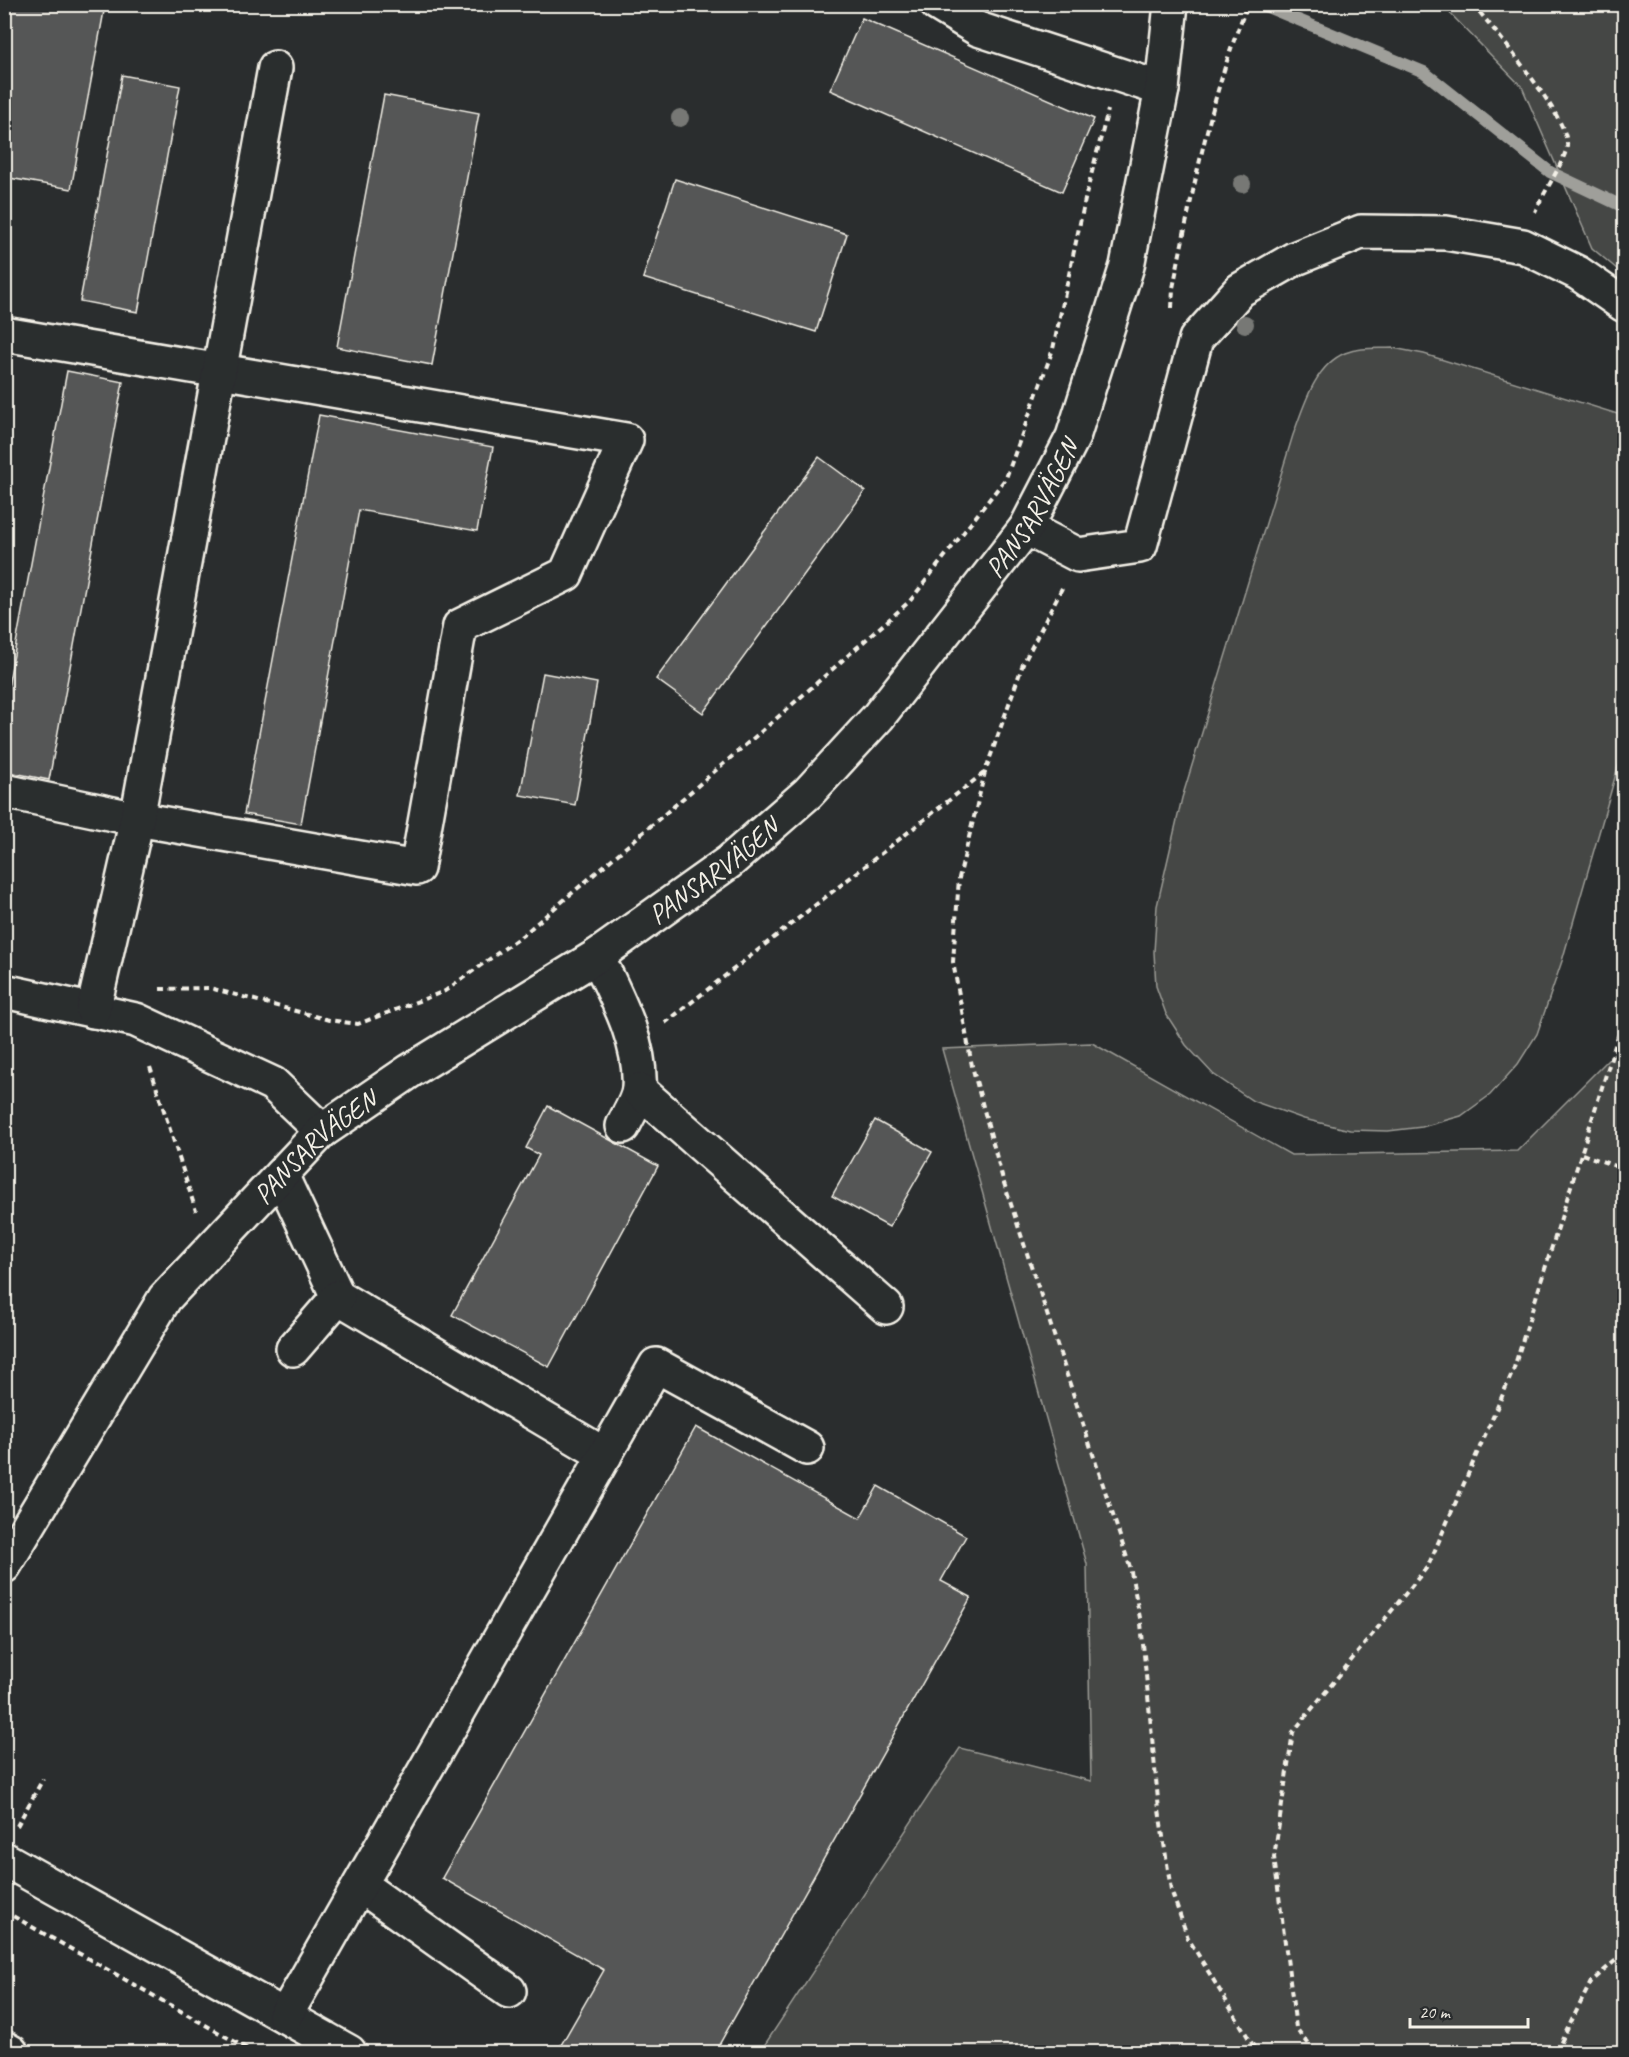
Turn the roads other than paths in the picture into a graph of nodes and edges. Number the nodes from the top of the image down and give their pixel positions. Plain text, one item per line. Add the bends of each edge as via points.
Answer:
1 (937, 4) edge
2 (1171, 4) edge
3 (275, 68) dead end
4 (1162, 89) junction
5 (1624, 305) edge
6 (4, 334) edge
7 (219, 370) junction
8 (1026, 528) junction
9 (4, 791) edge
10 (137, 819) junction
11 (597, 956) junction
12 (4, 991) edge
13 (93, 1011) junction
14 (639, 1090) junction
15 (623, 1126) dead end
16 (322, 1131) junction
17 (281, 1175) junction
18 (338, 1297) junction
19 (886, 1307) dead end
20 (293, 1349) dead end
21 (807, 1448) dead end
22 (605, 1455) junction
23 (4, 1566) edge
24 (4, 1859) edge
25 (360, 1885) junction
26 (509, 1991) dead end
27 (285, 2016) junction
28 (4, 2048) edge
29 (11, 2052) edge
30 (349, 2052) edge

1 - 4 street via 978,29
2 - 4 street, PANSARVÄGEN
3 - 7 street
4 - 8 street, PANSARVÄGEN via 1127,266 1073,437
5 - 8 street via 1578,273 1523,246 1446,233 1362,232 1294,259 1240,290 1196,339 1140,546 1078,555
6 - 7 street
7 - 10 street
7 - 10 street via 626,440 566,574 460,626 417,868
8 - 11 street, PANSARVÄGEN via 878,717 808,793 729,862
9 - 10 street
10 - 13 street
11 - 14 street via 635,1047
11 - 16 street, PANSARVÄGEN via 410,1071
12 - 13 street
13 - 16 street via 136,1020 273,1084
14 - 15 street
14 - 19 street
16 - 17 street, PANSARVÄGEN
17 - 18 street
17 - 23 street, PANSARVÄGEN via 165,1298
18 - 20 street
18 - 22 street
21 - 22 street via 656,1365
22 - 25 street
24 - 27 street
25 - 26 street
25 - 27 street
27 - 30 street
28 - 29 street

